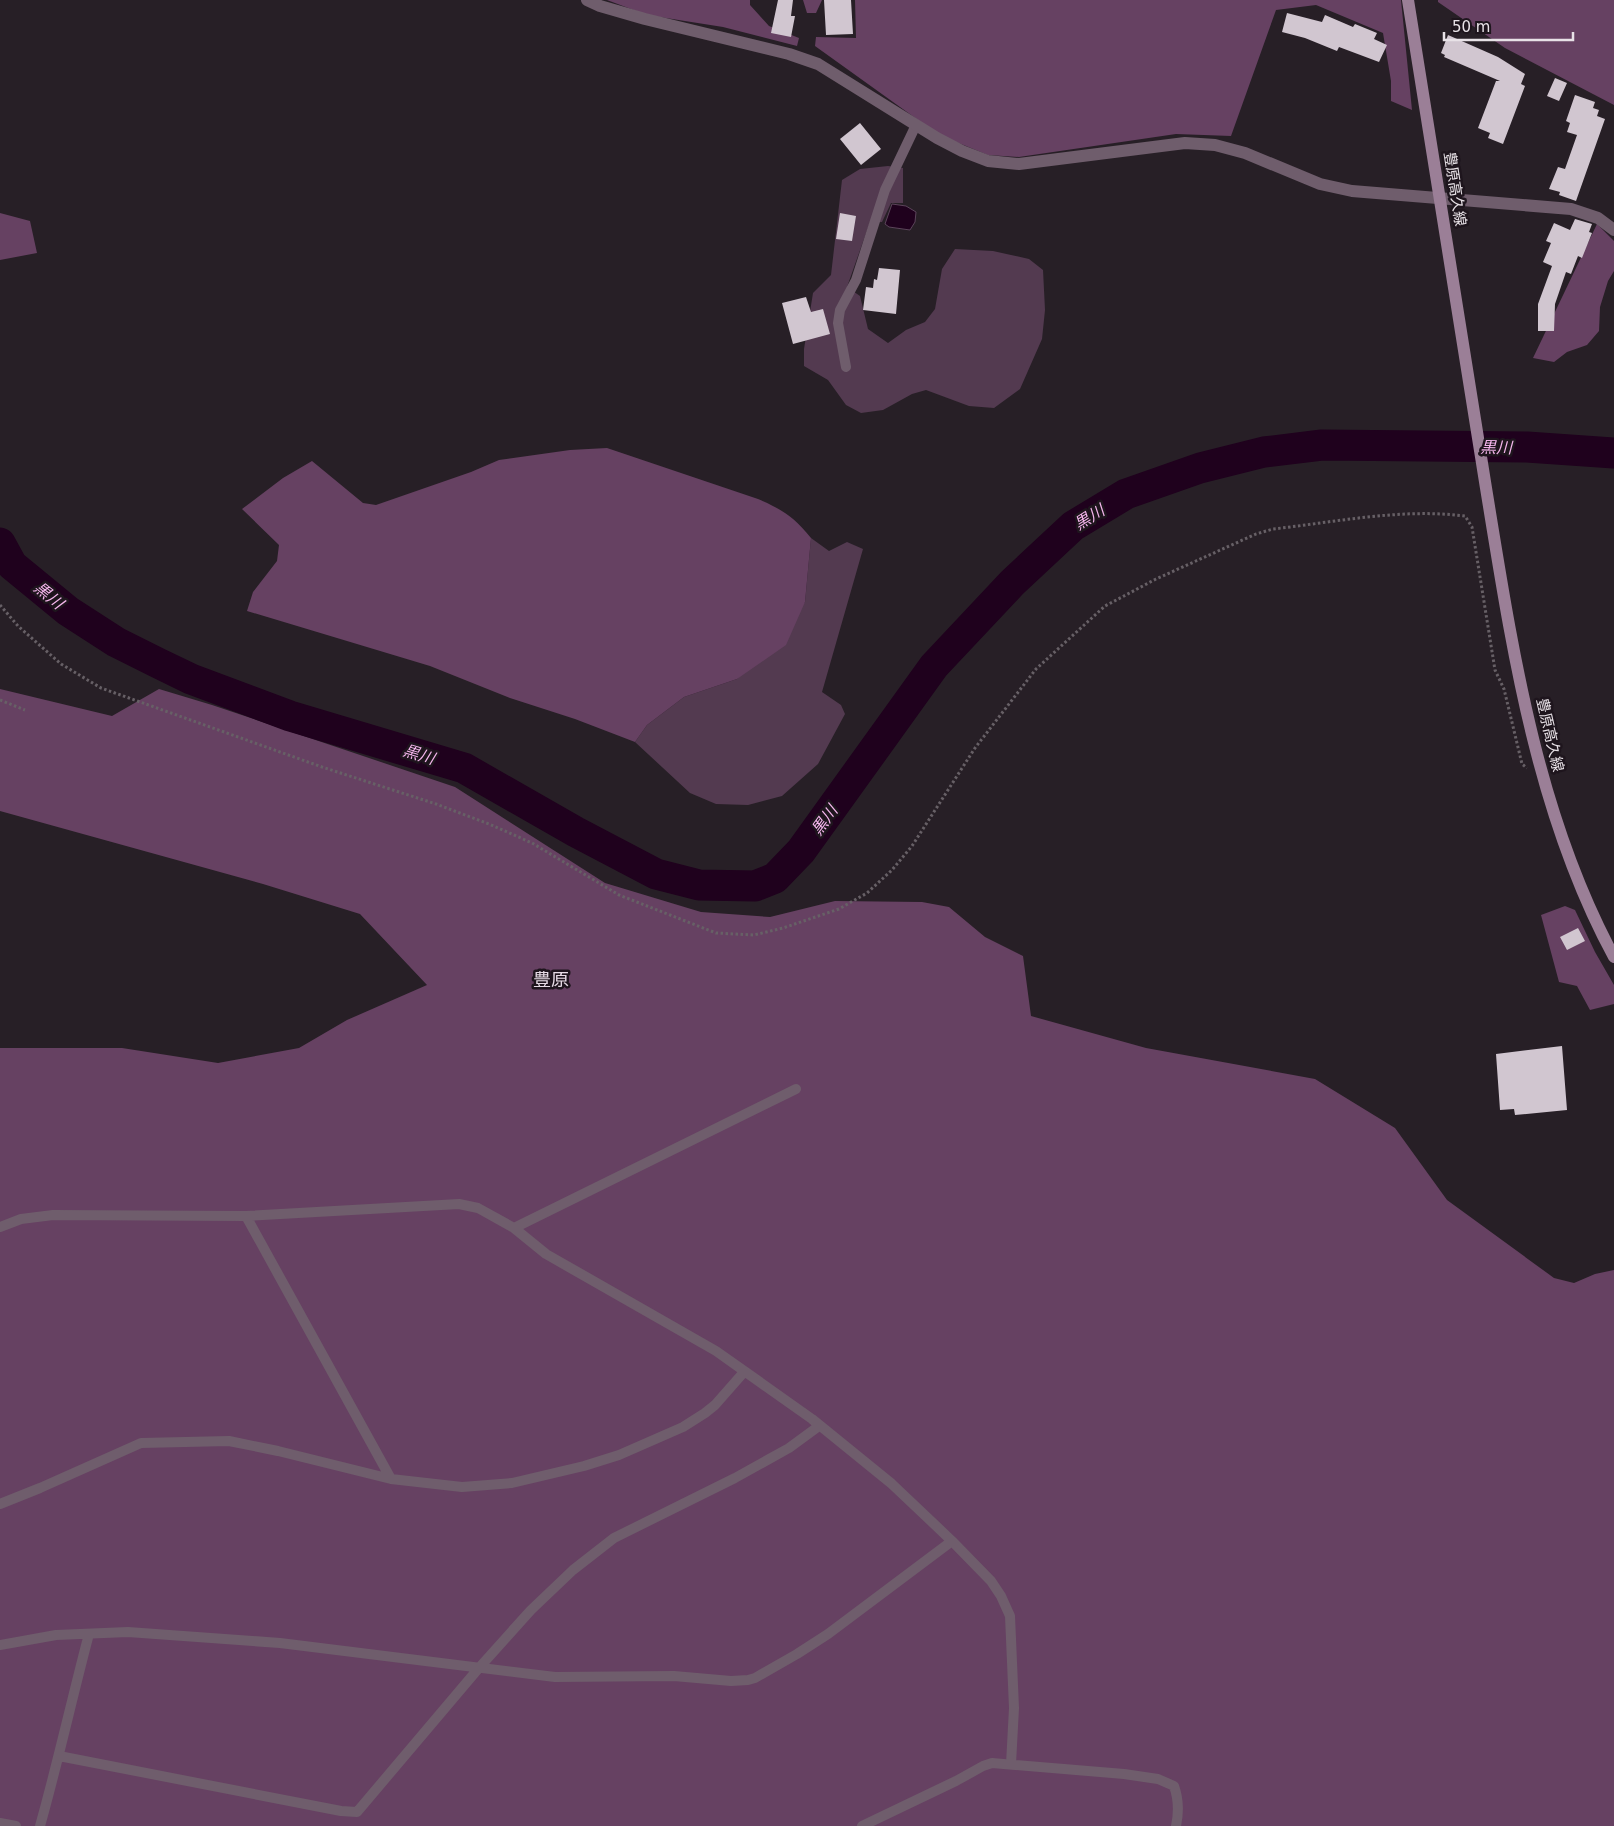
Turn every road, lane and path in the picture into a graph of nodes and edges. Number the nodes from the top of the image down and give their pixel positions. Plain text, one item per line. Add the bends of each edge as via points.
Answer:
1 (587, 0) edge
2 (1408, 0) edge
3 (916, 125) junction
4 (1440, 199) junction
5 (1614, 230) edge
6 (846, 367) dead end
7 (0, 605) edge
8 (0, 700) edge
9 (25, 710) dead end
10 (1540, 766) junction
11 (1614, 956) edge
12 (796, 1089) dead end
13 (246, 1216) junction
14 (0, 1228) edge
15 (514, 1228) junction
16 (744, 1372) junction
17 (819, 1426) junction
18 (391, 1479) junction
19 (0, 1504) edge
20 (952, 1541) junction
21 (89, 1634) junction
22 (0, 1645) edge
23 (478, 1668) junction
24 (59, 1756) junction
25 (1011, 1764) junction
26 (0, 1823) edge
27 (16, 1826) edge
28 (40, 1826) edge
29 (862, 1826) edge
30 (1176, 1826) edge

1 - 3 street via 818,64
2 - 4 main road, 豊原高久線
3 - 4 street via 962,151 988,161 1019,164 1185,143 1215,145 1245,153 1320,184 1352,191
3 - 6 lane via 885,190 856,280 840,310 838,324
4 - 5 street via 1571,209 1598,218
4 - 10 main road, 豊原高久線 via 1509,623
7 - 10 path via 18,626 61,664 101,688 489,824 532,843 619,894 716,933 754,935 838,909 867,892 912,846 975,748 1036,669 1105,606 1156,579 1256,534 1273,530 1384,516 1465,516 1472,527 1495,670 1504,689 1522,764 1525,768
8 - 9 path
10 - 11 main road, 豊原高久線 via 1576,875 1598,928
12 - 15 lane
13 - 14 lane via 53,1215 21,1219
13 - 15 lane via 459,1204 478,1208
13 - 18 lane
15 - 16 lane via 546,1254 716,1351
16 - 17 lane
16 - 18 lane via 715,1405 683,1427 634,1449 584,1466 512,1483 462,1487
17 - 20 lane via 892,1484
17 - 23 lane via 789,1448 735,1478 614,1538 531,1610
18 - 19 lane via 230,1441 141,1443
20 - 23 lane via 828,1634 756,1678 554,1677
20 - 25 lane via 991,1581 1010,1616 1014,1708
21 - 22 lane via 56,1635
21 - 23 lane via 128,1632 280,1643
21 - 24 lane
23 - 24 lane via 357,1812
24 - 28 lane
25 - 29 lane via 983,1766
25 - 30 lane via 1158,1779 1174,1786 1179,1812
26 - 27 lane

